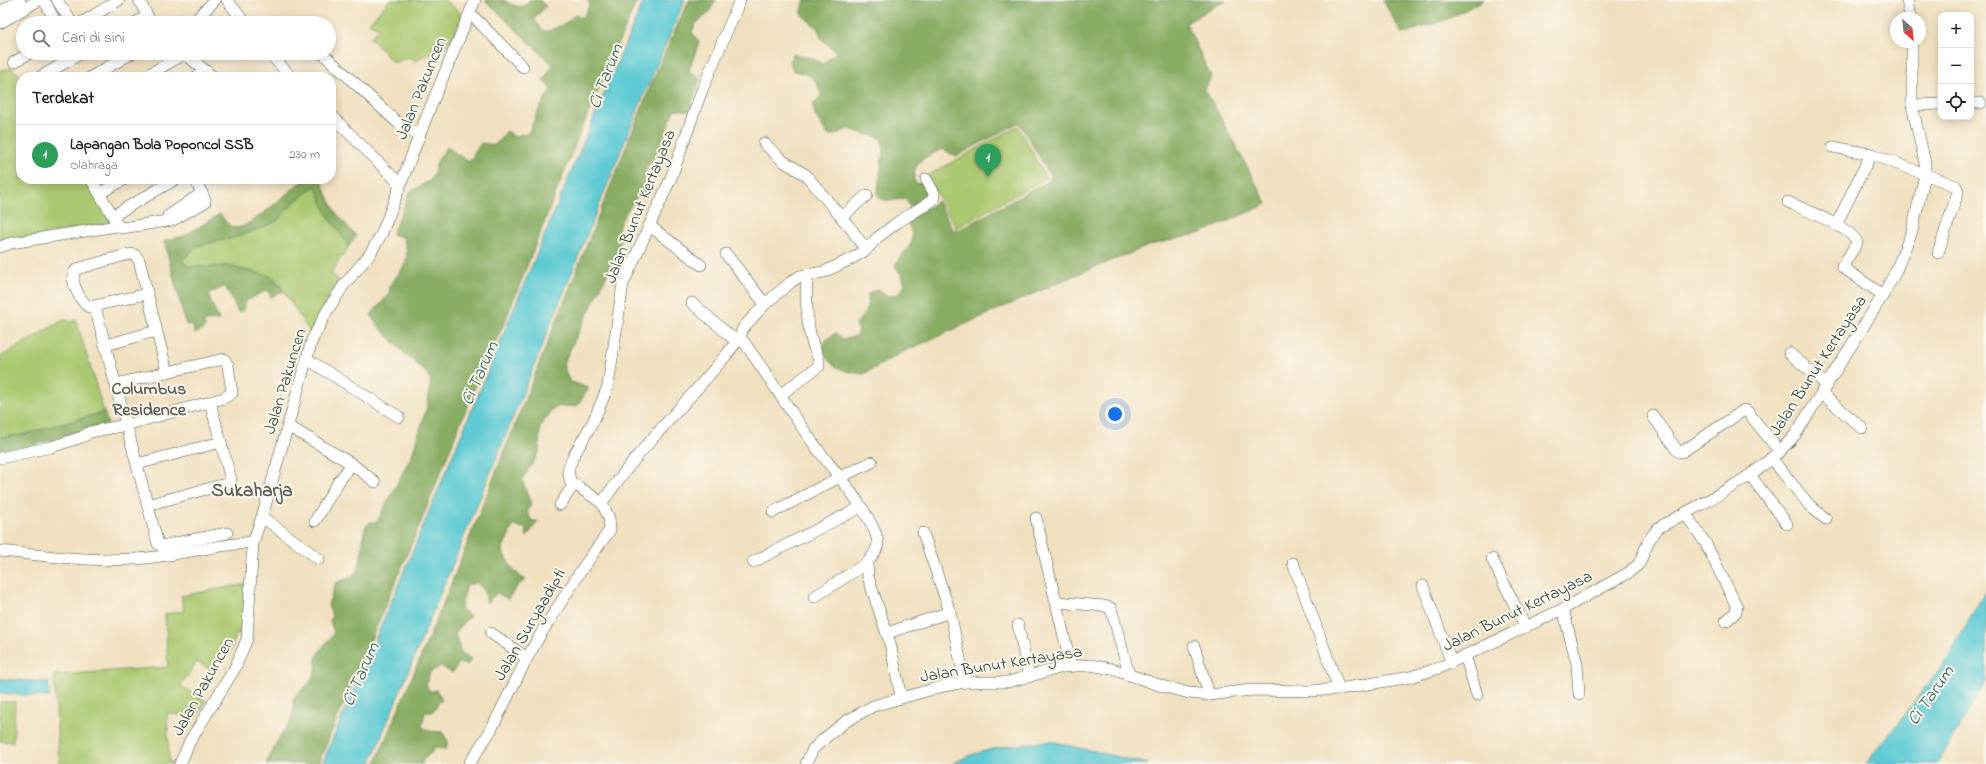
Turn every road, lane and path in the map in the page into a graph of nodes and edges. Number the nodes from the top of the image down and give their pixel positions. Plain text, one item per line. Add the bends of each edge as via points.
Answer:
1 (20, 0) edge
2 (39, 0) edge
3 (44, 0) edge
4 (57, 0) edge
5 (119, 0) edge
6 (139, 0) edge
7 (216, 0) edge
8 (227, 0) edge
9 (475, 0) edge
10 (740, 0) edge
11 (1907, 0) edge
12 (1909, 12) edge
13 (470, 13) junction
14 (52, 16) edge
15 (67, 16) edge
16 (93, 16) edge
17 (147, 16) edge
18 (200, 16) edge
19 (240, 16) edge
20 (0, 19) edge
21 (1912, 48) edge
22 (18, 60) edge
23 (64, 60) edge
24 (120, 60) edge
25 (170, 60) edge
26 (192, 60) edge
27 (275, 60) edge
28 (330, 60) edge
29 (14, 62) dead end
30 (523, 67) dead end
31 (47, 72) edge
32 (100, 72) edge
33 (152, 72) edge
34 (208, 72) edge
35 (286, 72) edge
36 (1938, 104) edge
37 (1912, 105) junction
38 (336, 120) edge
39 (419, 136) junction
40 (764, 143) dead end
41 (1833, 147) dead end
42 (1871, 154) junction
43 (1925, 175) junction
44 (926, 179) dead end
45 (94, 184) edge
46 (116, 184) edge
47 (169, 184) edge
48 (198, 184) edge
49 (400, 184) junction
50 (100, 193) junction
51 (867, 195) dead end
52 (1788, 202) dead end
53 (842, 217) junction
54 (115, 220) junction
55 (1836, 225) junction
56 (650, 226) junction
57 (0, 247) edge
58 (866, 250) junction
59 (1938, 253) dead end
60 (726, 254) dead end
61 (701, 266) dead end
62 (807, 274) junction
63 (146, 294) junction
64 (1883, 295) junction
65 (692, 303) dead end
66 (765, 304) junction
67 (95, 307) junction
68 (156, 331) junction
69 (738, 339) junction
70 (106, 345) junction
71 (1789, 353) dead end
72 (307, 359) junction
73 (167, 372) junction
74 (116, 384) junction
75 (1824, 389) junction
76 (780, 395) junction
77 (210, 402) junction
78 (1653, 416) dead end
79 (400, 417) dead end
80 (288, 426) junction
81 (127, 428) junction
82 (1862, 428) dead end
83 (221, 442) junction
84 (1775, 455) junction
85 (0, 458) edge
86 (872, 462) dead end
87 (137, 464) junction
88 (352, 464) junction
89 (1750, 475) junction
90 (840, 477) junction
91 (375, 482) dead end
92 (574, 484) junction
93 (602, 503) junction
94 (560, 505) dead end
95 (147, 506) junction
96 (860, 507) junction
97 (773, 512) dead end
98 (1685, 513) junction
99 (262, 517) junction
100 (1036, 518) dead end
101 (1826, 518) dead end
102 (315, 521) dead end
103 (1787, 524) dead end
104 (923, 532) dead end
105 (228, 533) dead end
106 (253, 542) junction
107 (0, 551) edge
108 (319, 559) dead end
109 (1492, 559) dead end
110 (753, 562) dead end
111 (867, 563) junction
112 (1293, 563) dead end
113 (1423, 586) dead end
114 (814, 597) dead end
115 (1056, 602) junction
116 (1564, 609) junction
117 (950, 612) junction
118 (1726, 621) dead end
119 (1018, 625) dead end
120 (1525, 626) junction
121 (491, 633) dead end
122 (887, 633) junction
123 (1194, 646) dead end
124 (1464, 655) junction
125 (527, 658) junction
126 (1451, 661) junction
127 (1071, 666) junction
128 (1129, 674) junction
129 (1029, 677) junction
130 (964, 682) junction
131 (1339, 689) junction
132 (1579, 694) dead end
133 (1208, 695) junction
134 (1477, 695) dead end
135 (901, 697) junction
136 (180, 764) edge
137 (469, 764) edge
138 (806, 764) edge

1 - 20 street
2 - 20 street
3 - 14 street
4 - 15 street
5 - 16 street
6 - 17 street
7 - 18 street
8 - 19 street
9 - 13 street, Jalan Pakuncen
10 - 56 street, Jalan Bunut Kertayasa via 706,78 682,151
11 - 12 street
13 - 30 street
13 - 39 street, Jalan Pakuncen
21 - 37 street, Jalan Bunut Kertayasa
22 - 29 street
23 - 31 street
24 - 32 street
25 - 33 street
26 - 34 street
27 - 35 street
28 - 39 street via 392,117
36 - 37 street
37 - 43 street, Jalan Bunut Kertayasa via 1925,163
38 - 49 street
39 - 49 street, Jalan Pakuncen
40 - 53 street via 783,161 806,175
41 - 42 street
42 - 43 street
42 - 55 street
43 - 59 street via 1958,188
43 - 64 street, Jalan Bunut Kertayasa via 1912,231
44 - 58 street via 934,194 933,200 892,226
45 - 50 street
46 - 50 street
47 - 54 street
48 - 54 street via 205,200 202,205 173,220 122,228
49 - 72 street, Jalan Pakuncen via 382,233 370,254 344,285 327,311 312,340
50 - 54 street
51 - 53 street
52 - 55 street
53 - 58 street
54 - 57 street
55 - 64 street via 1857,239 1843,264 1844,269
56 - 61 street
56 - 92 street, Jalan Bunut Kertayasa via 621,294 616,344 608,386 568,470 570,481
58 - 62 street via 834,268
60 - 66 street
62 - 66 street via 791,282
62 - 76 street via 807,322 819,366
63 - 67 street
63 - 67 street via 139,260 130,254 73,272 72,277 85,304
63 - 68 street
64 - 75 street, Jalan Bunut Kertayasa
65 - 69 street
66 - 69 street via 743,328
67 - 70 street
68 - 70 street
68 - 73 street
69 - 76 street via 762,367
69 - 93 street
70 - 74 street
71 - 75 street
72 - 79 street
72 - 80 street, Jalan Pakuncen
73 - 74 street
73 - 77 street via 224,359 228,365 232,393
74 - 81 street
75 - 82 street
75 - 84 street, Jalan Bunut Kertayasa via 1795,435
76 - 90 street
77 - 81 street
77 - 83 street
78 - 84 street via 1676,449 1682,452 1744,410
80 - 88 street
80 - 99 street, Jalan Pakuncen
81 - 85 street via 90,432 51,448
81 - 87 street
83 - 87 street
83 - 95 street via 232,477 229,483
84 - 89 street, Jalan Bunut Kertayasa
84 - 101 street via 1810,506
86 - 90 street
87 - 95 street
88 - 91 street
88 - 102 street
89 - 98 street, Jalan Bunut Kertayasa
89 - 103 street
90 - 96 street
90 - 97 street
92 - 93 street
92 - 94 street
93 - 125 street, Jalan Suryaadipti via 609,518 610,530 561,600
95 - 105 street via 157,542 161,546
96 - 110 street
96 - 111 street via 878,544
98 - 116 street, Jalan Bunut Kertayasa via 1658,528 1652,535 1639,564 1633,569
98 - 118 street via 1706,544 1737,607 1736,612
99 - 106 street, Jalan Pakuncen
99 - 108 street
100 - 115 street
104 - 117 street
106 - 107 street via 128,559
106 - 136 street, Jalan Pakuncen via 247,639 235,668 190,741
109 - 120 street
111 - 114 street
111 - 122 street via 868,577
112 - 131 street
113 - 126 street
115 - 127 street
115 - 128 street via 1111,608
116 - 120 street, Jalan Bunut Kertayasa
116 - 132 street via 1577,664
117 - 122 street
117 - 130 street
119 - 129 street
120 - 124 street, Jalan Bunut Kertayasa
121 - 125 street
122 - 135 street
123 - 133 street
124 - 126 street, Jalan Bunut Kertayasa
124 - 134 street
125 - 137 street, Jalan Suryaadipti via 491,730
126 - 131 street, Jalan Bunut Kertayasa via 1410,678
127 - 128 street, Jalan Bunut Kertayasa via 1090,665
127 - 129 street, Jalan Bunut Kertayasa
128 - 133 street, Jalan Bunut Kertayasa via 1162,686
129 - 130 street, Jalan Bunut Kertayasa via 1008,682
130 - 135 street, Jalan Bunut Kertayasa
131 - 133 street, Jalan Bunut Kertayasa via 1252,690
135 - 138 street, Jalan Bunut Kertayasa via 864,710 845,722 813,749

